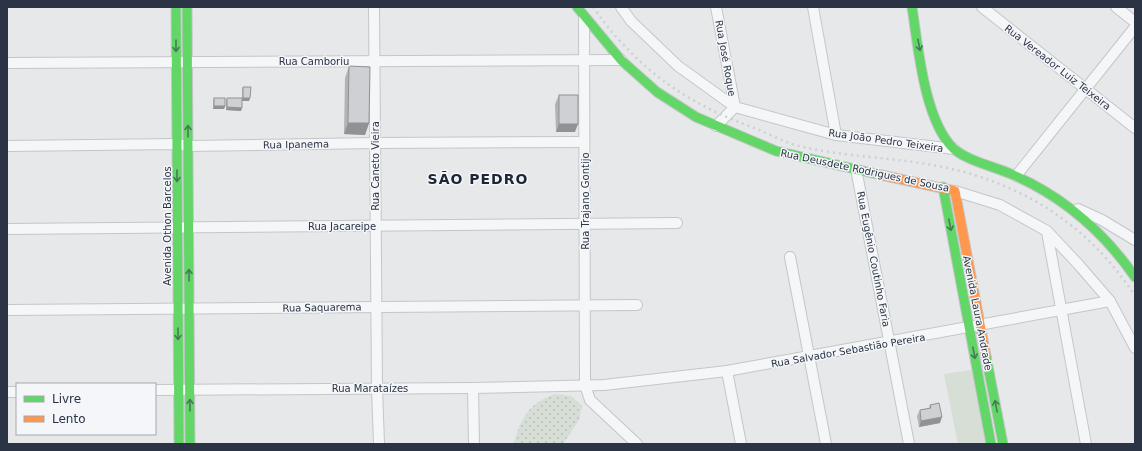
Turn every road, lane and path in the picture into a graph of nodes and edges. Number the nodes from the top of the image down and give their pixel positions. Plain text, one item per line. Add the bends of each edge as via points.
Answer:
1 (176, 7) edge
2 (187, 7) edge
3 (374, 7) edge
4 (577, 7) edge
5 (620, 7) edge
6 (716, 7) edge
7 (813, 7) edge
8 (912, 7) edge
9 (982, 7) edge
10 (1116, 7) edge
11 (584, 17) junction
12 (1135, 22) edge
13 (1135, 27) edge
14 (584, 60) junction
15 (621, 60) junction
16 (188, 61) junction
17 (374, 61) junction
18 (176, 62) junction
19 (7, 63) edge
20 (1086, 89) junction
21 (939, 99) dead end
22 (734, 107) junction
23 (716, 126) junction
24 (1135, 128) edge
25 (943, 132) junction
26 (836, 135) junction
27 (584, 142) junction
28 (374, 143) junction
29 (177, 144) junction
30 (7, 146) edge
31 (188, 146) junction
32 (954, 149) junction
33 (856, 169) junction
34 (1016, 176) junction
35 (943, 187) junction
36 (956, 191) junction
37 (1064, 202) junction
38 (677, 223) dead end
39 (585, 224) junction
40 (375, 226) junction
41 (178, 228) junction
42 (189, 228) junction
43 (7, 229) edge
44 (1047, 231) junction
45 (1135, 240) edge
46 (790, 257) dead end
47 (1135, 277) edge
48 (1110, 301) junction
49 (637, 304) dead end
50 (585, 305) junction
51 (376, 307) junction
52 (189, 308) junction
53 (178, 309) junction
54 (7, 310) edge
55 (1061, 310) junction
56 (981, 326) junction
57 (969, 328) junction
58 (889, 343) junction
59 (1135, 348) edge
60 (809, 358) junction
61 (728, 371) junction
62 (585, 385) junction
63 (377, 388) junction
64 (474, 388) junction
65 (156, 390) edge
66 (179, 390) junction
67 (190, 390) junction
68 (632, 442) edge
69 (179, 444) edge
70 (190, 444) edge
71 (379, 444) edge
72 (474, 444) edge
73 (741, 444) edge
74 (826, 444) edge
75 (909, 444) edge
76 (992, 444) edge
77 (1003, 444) edge
78 (1086, 444) edge

1 -> 18 street, Avenida Othon Barcelos
2 - 16 street
3 - 17 street, Rua Caneto Vieira
4 - 11 street, Rua Deusdete Rodrigues de Sousa
5 - 22 street, Rua João Pedro Teixeira via 678,66
6 - 22 street, Rua José Roque
7 - 26 street
8 -> 25 street via 928,93
9 - 20 street, Rua Vereador Luiz Teixeira
10 - 12 street
11 - 14 street, Rua Trajano Gontijo
11 - 15 street, Rua Deusdete Rodrigues de Sousa
13 - 20 street
14 - 15 street, Rua Camboriu
14 - 17 street, Rua Camboriu
14 - 27 street, Rua Trajano Gontijo
15 - 23 street, Rua Deusdete Rodrigues de Sousa via 657,92 696,117
16 - 17 street, Rua Camboriu
16 - 18 street, Rua Camboriu
31 -> 16 street
17 - 28 street, Rua Caneto Vieira
18 - 19 street, Rua Camboriu
18 - 29 street, Avenida Othon Barcelos
20 - 24 street, Rua Vereador Luiz Teixeira
20 - 34 street
21 - 25 street
22 - 23 street, Rua José Roque
22 - 26 street, Rua João Pedro Teixeira
23 - 33 street, Rua Deusdete Rodrigues de Sousa via 776,151
25 - 32 street
26 - 32 street, Rua João Pedro Teixeira
27 - 28 street, Rua Ipanema
27 - 39 street, Rua Trajano Gontijo
28 - 31 street, Rua Ipanema
28 - 40 street, Rua Caneto Vieira
29 - 30 street, Rua Ipanema
29 - 31 street, Rua Ipanema
29 -> 41 street, Avenida Othon Barcelos
31 - 42 street
32 - 34 street
33 - 35 street, Rua Deusdete Rodrigues de Sousa
33 - 58 street, Rua Eugênio Coutinho Faria
34 - 37 street
35 - 36 street, Rua Deusdete Rodrigues de Sousa
35 -> 57 street, Avenida Laura Andrade
36 - 44 street, Rua Deusdete Rodrigues de Sousa via 1000,205
36 - 56 street, Avenida Laura Andrade
37 - 45 street via 1102,220
37 - 47 street via 1091,222
38 - 39 street, Rua Jacareipe
39 - 40 street, Rua Jacareipe
39 - 50 street, Rua Trajano Gontijo
40 - 42 street, Rua Jacareipe
40 - 51 street, Rua Caneto Vieira
41 - 42 street, Rua Jacareipe
41 - 43 street, Rua Jacareipe
41 - 53 street, Avenida Othon Barcelos
52 -> 42 street
44 - 48 street, Rua Deusdete Rodrigues de Sousa
44 - 55 street
46 - 60 street
48 - 55 street, Rua Salvador Sebastião Pereira
48 - 59 street, Rua Deusdete Rodrigues de Sousa
49 - 50 street, Rua Saquarema
50 - 51 street, Rua Saquarema
50 - 62 street, Rua Trajano Gontijo
51 - 52 street, Rua Saquarema
51 - 63 street, Rua Caneto Vieira
52 - 53 street, Rua Saquarema
52 - 67 street
53 - 54 street, Rua Saquarema
53 -> 66 street, Avenida Othon Barcelos
55 - 56 street, Rua Salvador Sebastião Pereira
55 - 78 street
56 - 57 street, Rua Salvador Sebastião Pereira
77 -> 56 street, Avenida Laura Andrade
57 - 58 street, Rua Salvador Sebastião Pereira
57 -> 76 street, Avenida Laura Andrade
58 - 60 street, Rua Salvador Sebastião Pereira
58 - 75 street, Rua Eugênio Coutinho Faria
60 - 61 street, Rua Salvador Sebastião Pereira
60 - 74 street
61 - 62 street, Rua Salvador Sebastião Pereira
61 - 73 street
62 - 64 street, Rua Marataízes
62 - 68 street via 590,400
63 - 64 street, Rua Marataízes
63 - 67 street, Rua Marataízes
63 - 71 street, Rua Caneto Vieira
64 - 72 street
65 - 66 street, Rua Marataízes
66 - 67 street, Rua Marataízes
66 - 69 street, Avenida Othon Barcelos
70 -> 67 street

